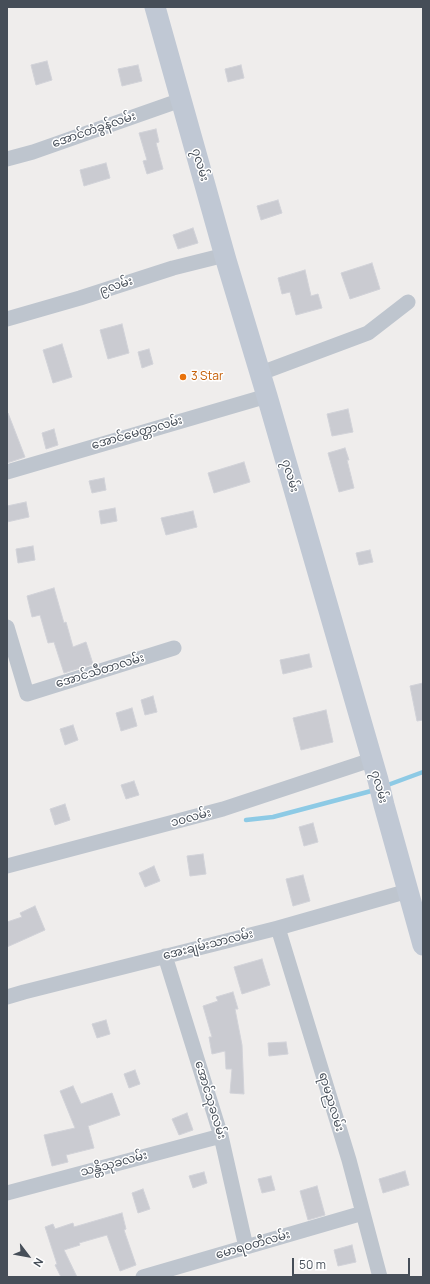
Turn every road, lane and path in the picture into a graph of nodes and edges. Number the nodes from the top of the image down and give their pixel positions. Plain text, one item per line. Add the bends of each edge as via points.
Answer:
1 (155, 7) edge
2 (181, 100) junction
3 (7, 159) edge
4 (225, 255) junction
5 (408, 302) dead end
6 (7, 318) edge
7 (261, 373) junction
8 (267, 396) junction
9 (7, 472) edge
10 (7, 627) edge
11 (174, 648) dead end
12 (371, 760) junction
13 (7, 866) edge
14 (408, 891) junction
15 (278, 928) junction
16 (423, 945) edge
17 (165, 956) junction
18 (7, 997) edge
19 (221, 1136) junction
20 (7, 1193) edge
21 (363, 1213) junction
22 (246, 1247) junction
23 (143, 1277) edge
24 (380, 1277) edge

1 - 2 street, ၇လမ်း
2 - 3 street, အောင်တံခွန်လမ်း
2 - 4 street, ၇လမ်း
4 - 6 street, ၉လမ်း
4 - 7 street, ၇လမ်း
5 - 7 street via 368,333
7 - 8 street, ၇လမ်း
8 - 9 street, အောင်မေတ္တာလမ်း
8 - 12 street, ၇လမ်း
10 - 11 street, အောင်သီတာလမ်း via 26,694
12 - 13 street, ၁၀လမ်း via 224,809
12 - 14 street, ၇လမ်း
14 - 15 street, အေးချမ်းသာလမ်း
14 - 16 street, ၇လမ်း
15 - 17 street, အေးချမ်းသာလမ်း
15 - 21 street, ရာမညလမ်း
17 - 18 street, အေးချမ်းသာလမ်း
17 - 19 street, အောင်သုခလမ်း
19 - 20 street, သန္တိသုခလမ်း
19 - 22 street, အောင်သုခလမ်း
21 - 22 street, မောရဝတီလမ်း
21 - 24 street, ရာမညလမ်း
22 - 23 street, မောရဝတီလမ်း

